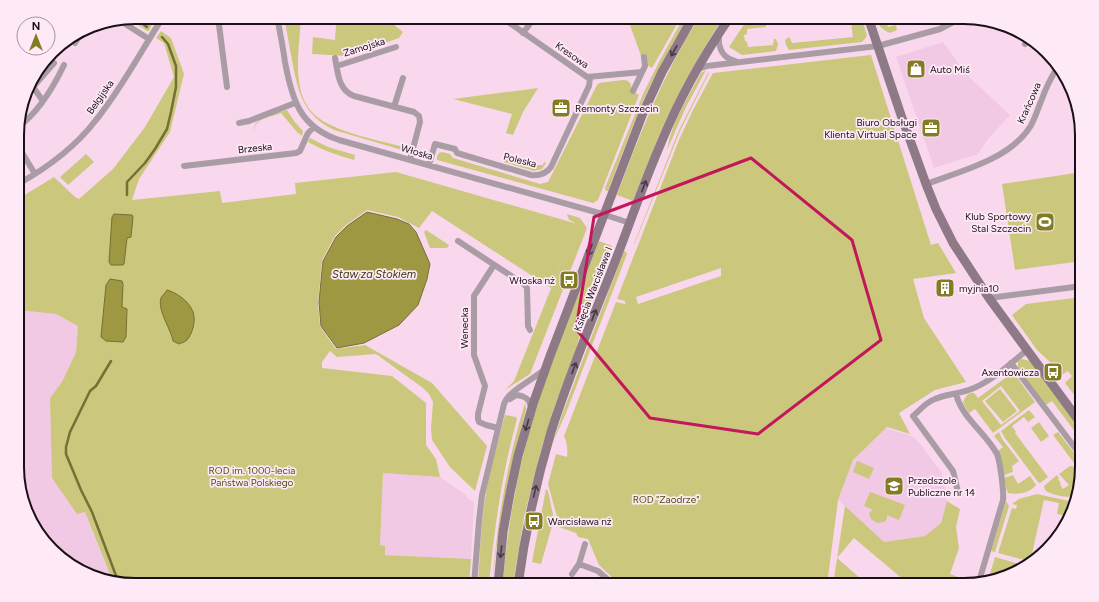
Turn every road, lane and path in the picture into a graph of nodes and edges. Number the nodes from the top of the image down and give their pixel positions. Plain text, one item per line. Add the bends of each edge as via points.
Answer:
1 (159, 24) edge
2 (219, 24) edge
3 (278, 24) edge
4 (511, 24) edge
5 (530, 24) edge
6 (689, 24) edge
7 (725, 24) edge
8 (870, 24) edge
9 (951, 24) edge
10 (126, 25) edge
11 (720, 32) junction
12 (523, 33) junction
13 (149, 39) junction
14 (878, 46) junction
15 (396, 47) dead end
16 (644, 57) dead end
17 (335, 58) dead end
18 (742, 62) junction
19 (54, 63) dead end
20 (64, 65) dead end
21 (337, 66) junction
22 (697, 70) junction
23 (1055, 71) edge
24 (642, 72) junction
25 (403, 78) dead end
26 (590, 78) junction
27 (36, 84) edge
28 (227, 87) dead end
29 (34, 89) edge
30 (633, 91) dead end
31 (43, 101) junction
32 (295, 103) junction
33 (394, 107) junction
34 (25, 121) edge
35 (239, 123) dead end
36 (314, 127) junction
37 (24, 156) edge
38 (410, 160) junction
39 (429, 165) junction
40 (184, 166) dead end
41 (35, 174) junction
42 (24, 180) edge
43 (926, 184) junction
44 (604, 214) junction
45 (630, 223) junction
46 (458, 241) dead end
47 (494, 265) junction
48 (1075, 287) edge
49 (989, 298) junction
50 (530, 330) dead end
51 (1027, 350) junction
52 (1011, 363) junction
53 (546, 368) junction
54 (956, 394) junction
55 (502, 410) junction
56 (531, 410) junction
57 (1075, 415) edge
58 (498, 428) junction
59 (1075, 448) edge
60 (958, 492) dead end
61 (585, 544) dead end
62 (579, 564) junction
63 (572, 574) dead end
64 (980, 577) edge
65 (475, 578) edge
66 (499, 578) edge
67 (519, 578) edge
68 (606, 578) edge

1 - 13 street, Belgijska
2 - 28 street
3 - 32 street, Włoska via 289,85
4 - 12 street, Kresowa
5 - 12 street
6 -> 44 street, Księcia Warcisława I via 653,92
7 - 11 street, Księcia Warcisława I
8 - 14 street
9 - 14 street
10 - 13 street
11 - 18 street via 718,42 722,53 729,60
11 - 22 street, Księcia Warcisława I
12 - 26 street, Kresowa
13 - 41 street, Belgijska via 96,120 66,150
14 - 18 street
14 - 43 street
15 - 21 street, Zamojska
16 - 24 street via 645,66
17 - 21 street, Zamojska
18 - 22 street via 706,66
19 - 27 street
20 - 31 street
21 - 33 street, Zamojska via 340,84 347,93
45 -> 22 street, Księcia Warcisława I via 663,137
23 - 43 street, Krańcowa via 1030,127 1018,140 998,156 984,163
24 - 26 street, Kresowa
24 - 30 street
25 - 33 street
26 - 39 street, Poleska via 589,86 550,167 543,174 524,173 435,144
29 - 31 street
31 - 34 street
32 - 35 street
32 - 36 street, Włoska
33 - 38 street, Zamojska via 414,112 420,118
36 - 38 street, Włoska via 333,138
36 - 40 street, Brzeska via 300,151 296,153
37 - 41 street
38 - 39 street, Włoska
39 - 44 street, Włoska
41 - 42 street, Belgijska
43 - 49 street via 953,243
44 - 45 street, Włoska
44 -> 53 street, Księcia Warcisława I
67 -> 45 street, Księcia Warcisława I via 542,462 570,380
46 - 47 street
47 - 50 street via 527,288
47 - 58 street, Wenecka via 474,296 474,355 485,386 479,422
48 - 49 street
49 - 51 street
51 - 52 street
51 - 57 street
52 - 54 street via 981,385
52 - 59 street
53 - 55 street via 510,395
53 - 56 street, Księcia Warcisława I
54 - 60 street via 935,398 913,416 953,471
54 - 64 street via 960,406 997,454 1003,491 1003,500
55 - 56 street via 516,395 529,400
55 - 58 street
56 -> 66 street, Księcia Warcisława I via 510,493
58 - 65 street via 481,500
61 - 62 street
62 - 63 street
62 - 68 street via 598,571

